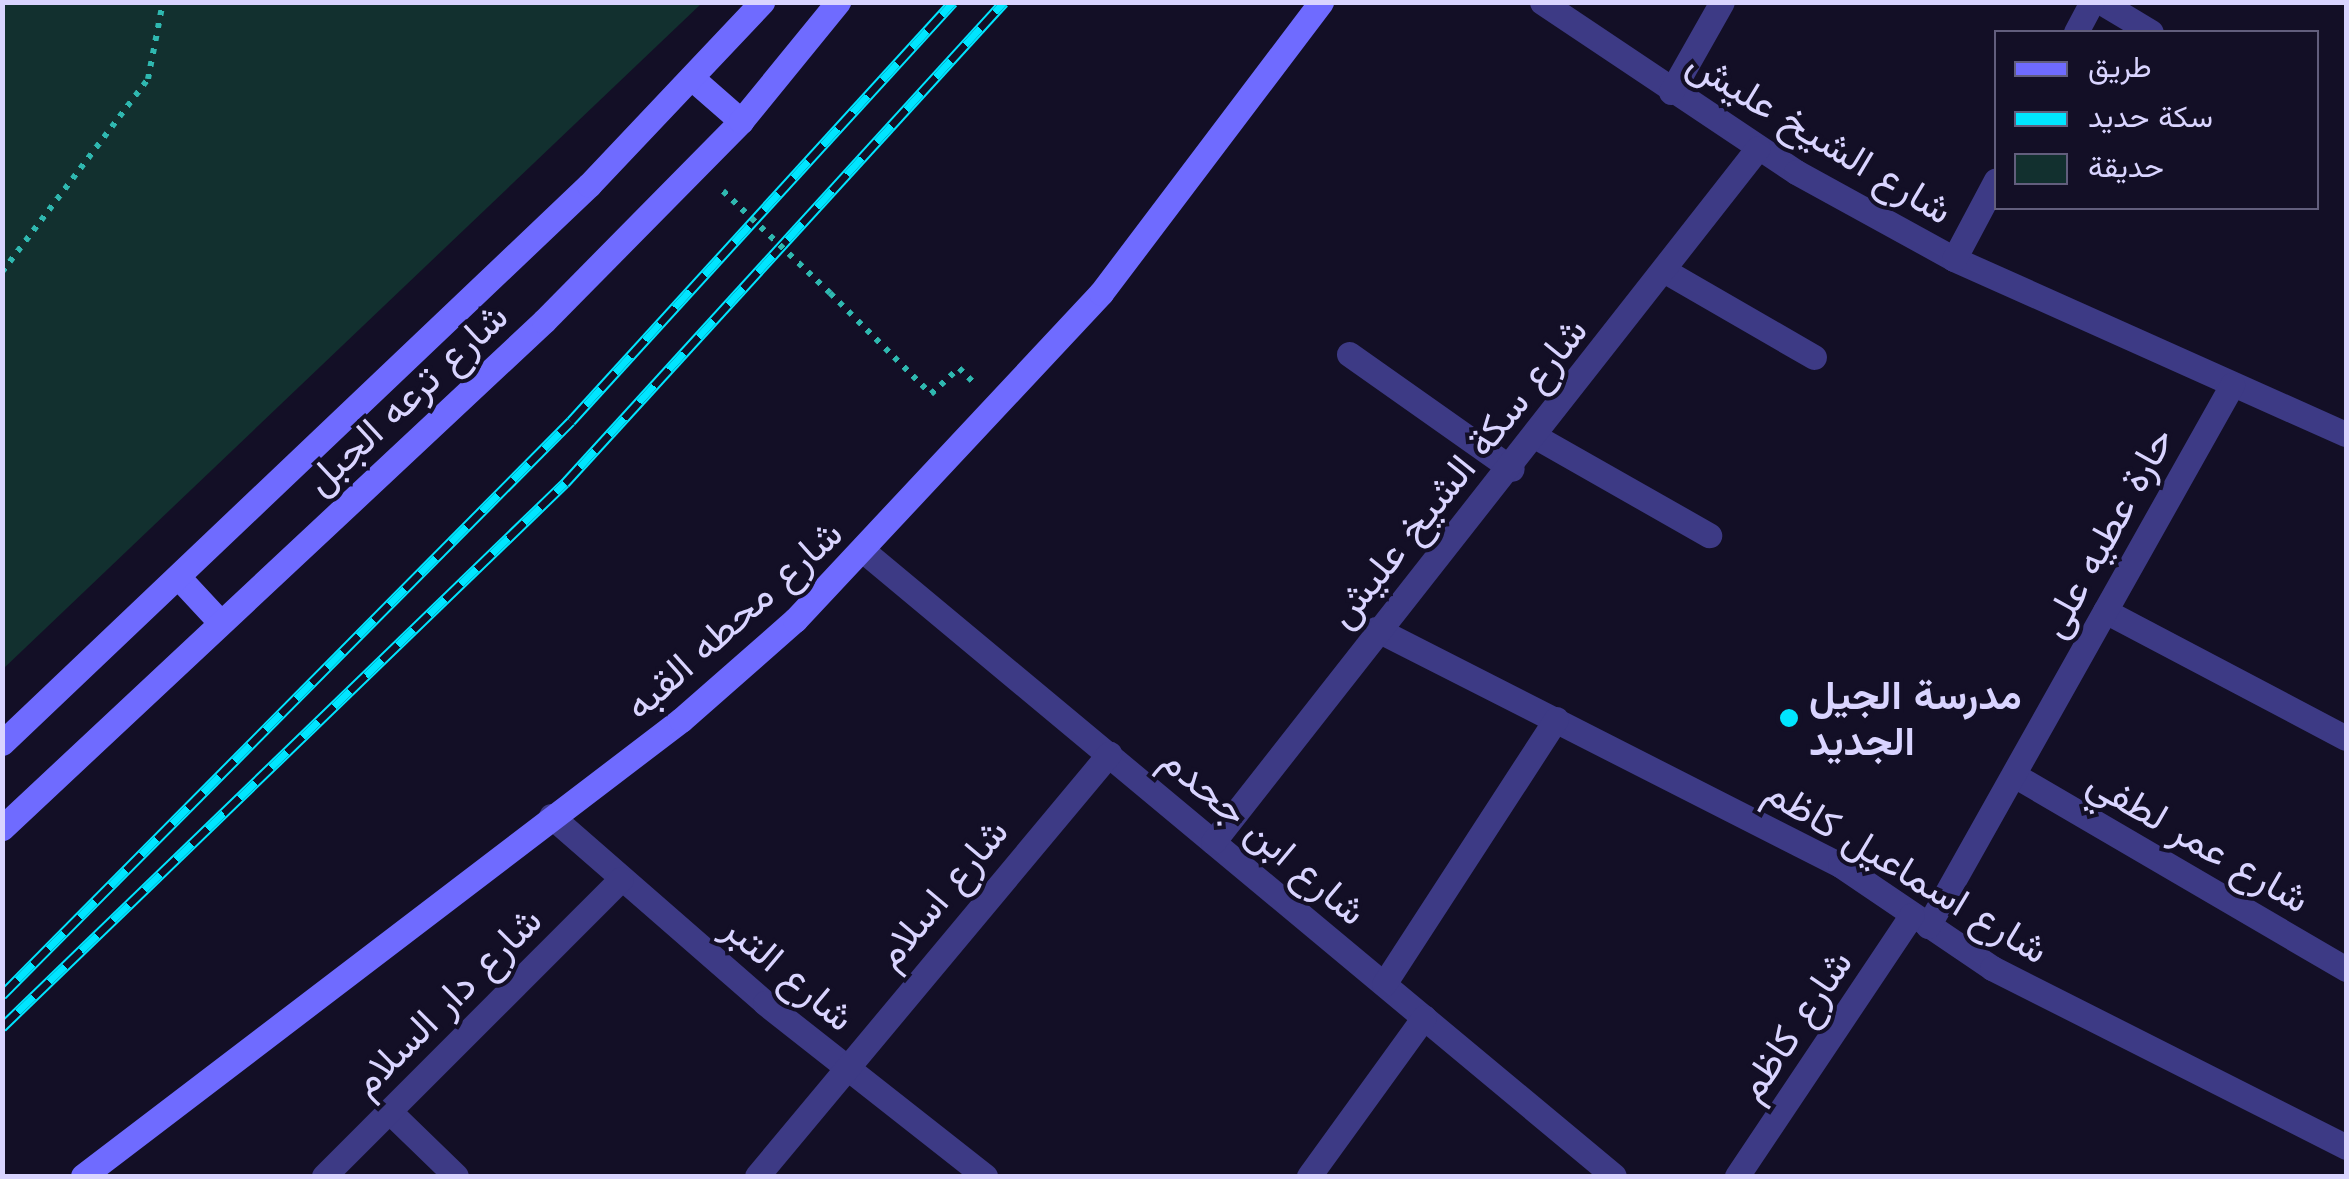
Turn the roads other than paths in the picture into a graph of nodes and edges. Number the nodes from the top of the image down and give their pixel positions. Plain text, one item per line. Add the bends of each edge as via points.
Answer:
1 (762, 2) edge
2 (838, 2) edge
3 (1322, 2) edge
4 (1542, 2) edge
5 (1722, 2) edge
6 (2092, 2) edge
7 (2101, 2) edge
8 (2077, 30) edge
9 (2147, 30) edge
10 (693, 79) junction
11 (1670, 92) junction
12 (741, 122) junction
13 (1758, 148) junction
14 (1994, 184) edge
15 (1954, 259) junction
16 (1665, 270) junction
17 (1349, 354) dead end
18 (1814, 357) dead end
19 (2232, 385) junction
20 (2346, 434) edge
21 (1538, 438) junction
22 (1512, 469) junction
23 (1709, 535) dead end
24 (866, 552) junction
25 (182, 580) junction
26 (2105, 611) junction
27 (220, 622) junction
28 (1376, 629) junction
29 (1556, 719) junction
30 (2346, 738) edge
31 (2, 744) edge
32 (1109, 754) junction
33 (2014, 775) junction
34 (552, 816) junction
35 (2, 828) edge
36 (1213, 842) junction
37 (621, 879) junction
38 (1920, 920) junction
39 (2346, 969) edge
40 (1384, 984) junction
41 (1424, 1017) junction
42 (843, 1066) junction
43 (389, 1111) junction
44 (2346, 1147) edge
45 (83, 1176) edge
46 (324, 1176) edge
47 (456, 1176) edge
48 (757, 1176) edge
49 (985, 1176) edge
50 (1309, 1176) edge
51 (1614, 1176) edge
52 (1737, 1176) edge

1 - 10 main road, شارع ترعه الجبل
2 - 12 main road, شارع ترعه الجبل
3 - 24 main road, شارع محطه القبه via 1001,410
4 - 11 street, شارع الشيخ عليش
5 - 11 street
6 - 8 street
7 - 9 street
10 - 12 main road
10 - 25 main road, شارع ترعه الجبل
11 - 13 street, شارع الشيخ عليش
12 - 27 main road, شارع ترعه الجبل via 544,321
13 - 15 street, شارع الشيخ عليش
13 - 16 street, شارع سكة الشيخ عليش
14 - 15 street
15 - 19 street, شارع الشيخ عليش
16 - 18 street
16 - 21 street, شارع سكة الشيخ عليش
17 - 22 street
19 - 20 street, شارع الشيخ عليش
19 - 26 street, حارة عطيه على
21 - 22 street, شارع سكة الشيخ عليش
21 - 23 street
22 - 28 street, شارع سكة الشيخ عليش
24 - 32 street, شارع ابن جحدم
24 - 34 main road, شارع محطه القبه via 681,720
25 - 27 main road
25 - 31 main road, شارع ترعه الجبل
26 - 30 street
26 - 33 street, حارة عطيه على
27 - 35 main road, شارع ترعه الجبل
28 - 29 street, شارع اسماعيل كاظم
28 - 36 street, شارع سكة الشيخ عليش
29 - 38 street, شارع اسماعيل كاظم via 1840,865
29 - 40 street
32 - 36 street, شارع ابن جحدم
32 - 42 street, شارع اسلام
33 - 38 street, حارة عطيه على
33 - 39 street, شارع عمر لطفي
34 - 37 street, شارع التبر
34 - 45 main road, شارع محطه القبه
36 - 40 street, شارع ابن جحدم
37 - 42 street, شارع التبر
37 - 43 street, شارع دار السلام
38 - 44 street, شارع اسماعيل كاظم via 1992,968
38 - 52 street, شارع كاظم
40 - 41 street, شارع ابن جحدم
41 - 50 street
41 - 51 street, شارع ابن جحدم
42 - 48 street, شارع اسلام
42 - 49 street, شارع التبر
43 - 46 street, شارع دار السلام
43 - 47 street

